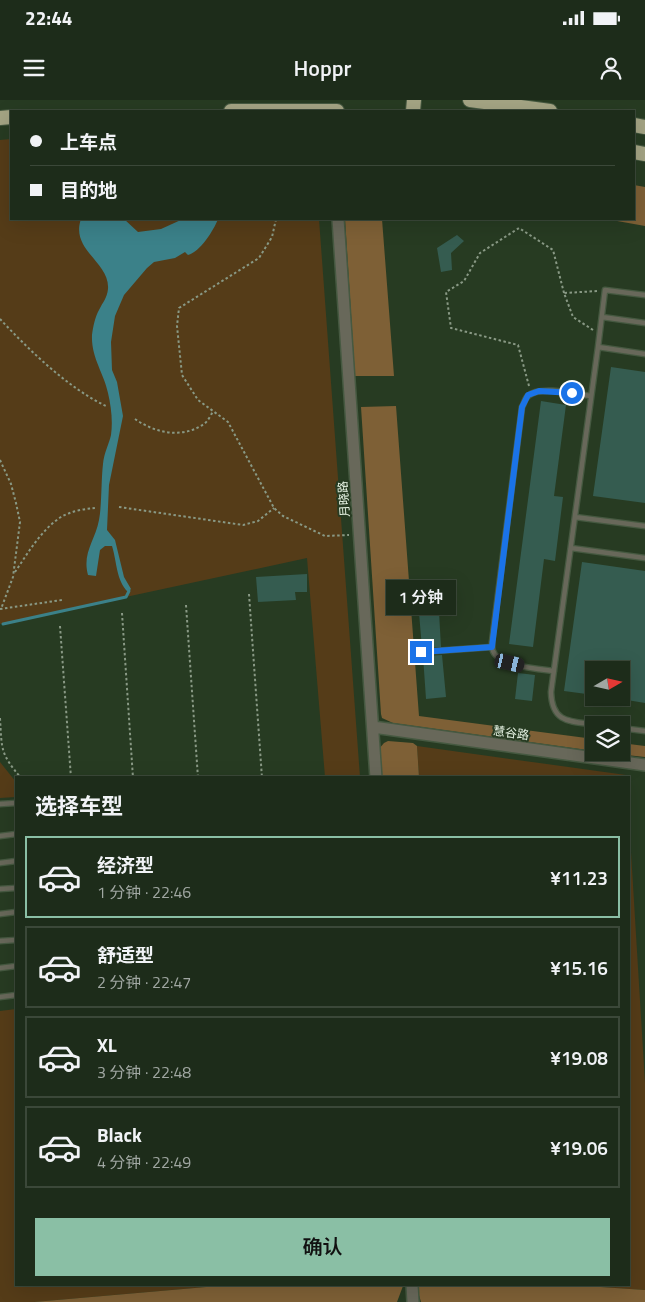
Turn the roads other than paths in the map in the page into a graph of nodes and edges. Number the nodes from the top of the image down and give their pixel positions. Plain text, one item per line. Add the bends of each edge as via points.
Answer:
1 (470, 100) edge
2 (333, 108) edge
3 (265, 110) edge
4 (543, 110) edge
5 (338, 220) edge
6 (645, 295) edge
7 (602, 317) junction
8 (645, 323) edge
9 (598, 347) junction
10 (645, 354) edge
11 (591, 396) junction
12 (575, 517) junction
13 (645, 526) edge
14 (571, 548) junction
15 (645, 558) edge
16 (492, 647) junction
17 (421, 652) dead end
18 (554, 671) junction
19 (585, 723) edge
20 (373, 727) junction
21 (630, 729) edge
22 (645, 731) edge
23 (645, 765) edge
24 (376, 776) edge
25 (15, 803) edge
26 (0, 804) edge
27 (15, 834) edge
28 (0, 836) edge
29 (15, 861) edge
30 (0, 863) edge
31 (15, 888) edge
32 (0, 889) edge
33 (15, 912) edge
34 (0, 914) edge
35 (15, 940) edge
36 (0, 941) edge
37 (15, 966) edge
38 (0, 968) edge
39 (15, 995) edge
40 (0, 997) edge
41 (412, 1286) edge
42 (413, 1302) edge

1 - 4 highway
2 - 3 highway
5 - 20 street, 月晓路
6 - 7 lane via 605,290
7 - 8 lane
7 - 9 lane
9 - 10 lane
9 - 11 lane
11 - 12 lane
11 - 16 lane via 539,391 528,395 522,407
12 - 13 lane
12 - 14 lane
14 - 15 lane
14 - 18 lane
16 - 17 lane
16 - 18 lane via 500,659
18 - 19 lane via 551,706 566,720
20 - 23 street, 慧谷路
20 - 24 street, 月晓路
21 - 22 lane
25 - 26 lane
27 - 28 lane
29 - 30 lane
31 - 32 lane
33 - 34 lane
35 - 36 lane
37 - 38 lane
39 - 40 lane
41 - 42 street

